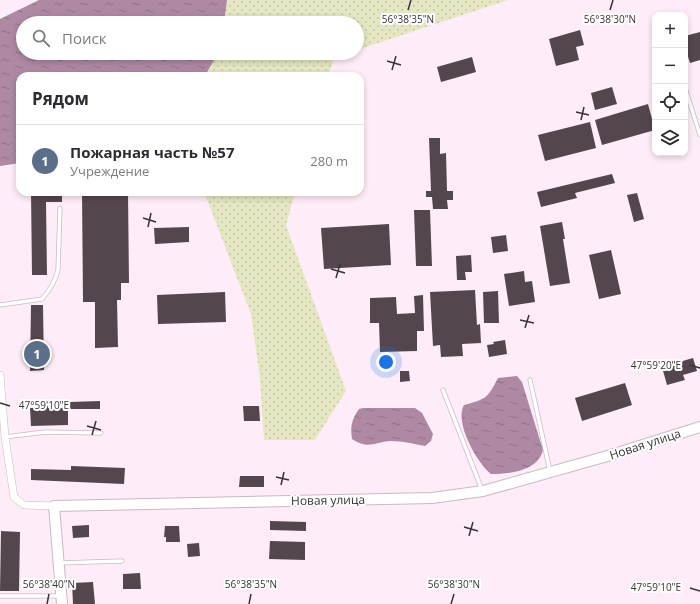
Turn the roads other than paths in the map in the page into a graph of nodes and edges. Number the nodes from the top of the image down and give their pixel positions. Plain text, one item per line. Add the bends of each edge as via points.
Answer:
1 (688, 97) edge
2 (700, 135) edge
3 (60, 208) dead end
4 (0, 305) edge
5 (0, 375) edge
6 (530, 380) dead end
7 (443, 390) dead end
8 (700, 427) edge
9 (101, 433) dead end
10 (2, 437) edge
11 (550, 472) junction
12 (483, 491) junction
13 (54, 506) junction
14 (122, 561) dead end
15 (58, 563) junction
16 (0, 596) edge
17 (62, 600) edge

1 - 2 lane
3 - 4 lane via 58,270 48,293 42,299
5 - 10 street, Новая улица
6 - 11 lane
7 - 12 lane
8 - 11 street, Новая улица
9 - 10 lane via 45,432
10 - 13 street, Новая улица via 14,497 24,505
11 - 12 street, Новая улица
12 - 13 street, Новая улица via 432,498
13 - 15 street
14 - 15 lane
15 - 17 street
16 - 17 lane

